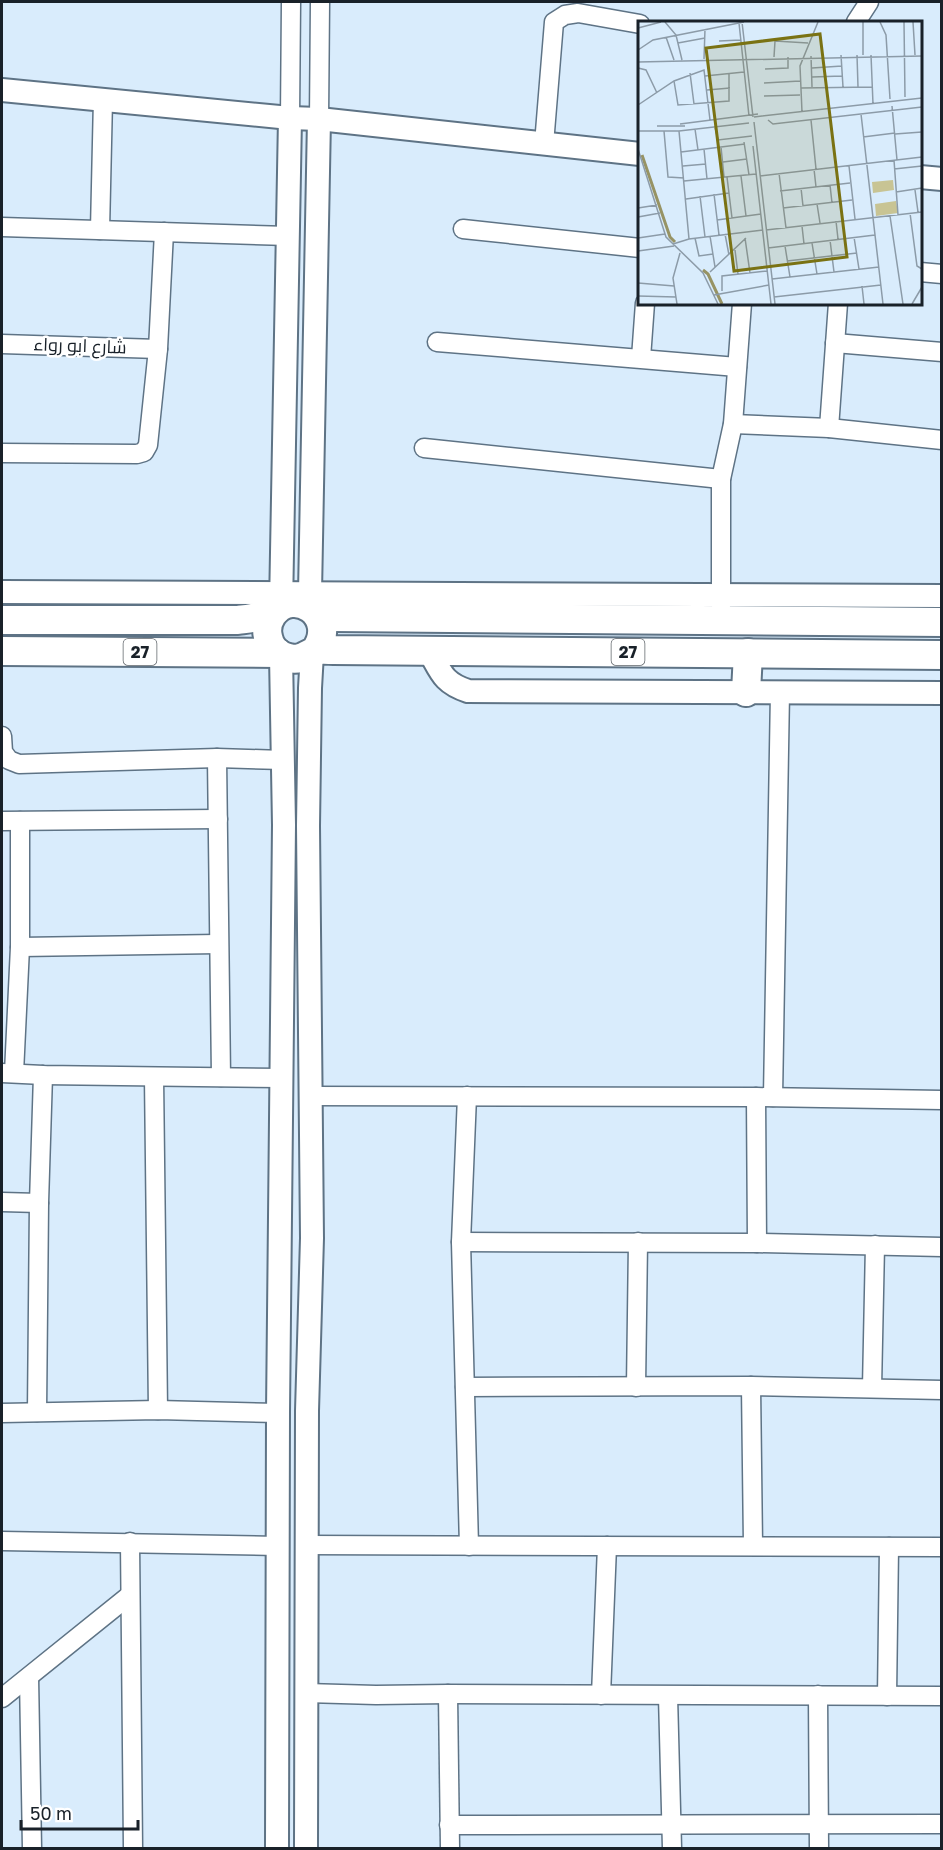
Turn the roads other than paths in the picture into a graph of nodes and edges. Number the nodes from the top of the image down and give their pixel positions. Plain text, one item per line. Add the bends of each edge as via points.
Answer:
1 (291, 2) edge
2 (320, 2) edge
3 (869, 2) edge
4 (857, 21) edge
5 (638, 24) edge
6 (2, 90) edge
7 (103, 99) junction
8 (290, 118) junction
9 (319, 118) junction
10 (544, 144) junction
11 (638, 154) edge
12 (922, 177) edge
13 (942, 179) edge
14 (2, 227) edge
15 (463, 229) dead end
16 (100, 230) junction
17 (164, 232) junction
18 (288, 236) junction
19 (638, 248) edge
20 (922, 272) edge
21 (942, 274) edge
22 (645, 304) edge
23 (742, 304) edge
24 (838, 304) edge
25 (437, 342) dead end
26 (835, 343) junction
27 (2, 344) edge
28 (158, 349) junction
29 (942, 352) edge
30 (641, 358) junction
31 (737, 368) junction
32 (733, 424) junction
33 (829, 428) junction
34 (942, 440) edge
35 (424, 448) dead end
36 (2, 453) edge
37 (721, 479) junction
38 (2, 592) edge
39 (942, 596) edge
40 (280, 603) junction
41 (314, 606) junction
42 (721, 607) junction
43 (2, 620) edge
44 (942, 621) edge
45 (2, 651) edge
46 (429, 651) junction
47 (314, 652) junction
48 (748, 653) junction
49 (279, 654) junction
50 (939, 654) edge
51 (746, 692) junction
52 (780, 692) junction
53 (942, 693) edge
54 (2, 736) edge
55 (217, 758) junction
56 (283, 760) junction
57 (218, 819) junction
58 (2, 821) edge
59 (20, 821) junction
60 (284, 825) junction
61 (308, 826) junction
62 (218, 944) junction
63 (20, 947) junction
64 (8, 1073) edge
65 (43, 1076) junction
66 (154, 1077) junction
67 (221, 1077) junction
68 (281, 1078) junction
69 (311, 1096) junction
70 (467, 1096) junction
71 (764, 1097) junction
72 (942, 1100) edge
73 (2, 1202) edge
74 (39, 1203) junction
75 (279, 1238) junction
76 (312, 1238) junction
77 (461, 1242) junction
78 (638, 1242) junction
79 (758, 1243) junction
80 (875, 1245) junction
81 (942, 1247) edge
82 (311, 1296) junction
83 (279, 1297) junction
84 (751, 1386) junction
85 (636, 1387) junction
86 (465, 1388) junction
87 (872, 1388) junction
88 (942, 1390) edge
89 (158, 1410) junction
90 (38, 1412) junction
91 (2, 1413) edge
92 (278, 1413) junction
93 (2, 1541) edge
94 (130, 1542) junction
95 (306, 1545) junction
96 (753, 1545) junction
97 (277, 1546) junction
98 (469, 1546) junction
99 (607, 1546) junction
100 (889, 1547) junction
101 (942, 1547) edge
102 (130, 1595) junction
103 (29, 1677) junction
104 (306, 1693) junction
105 (448, 1694) junction
106 (602, 1695) junction
107 (818, 1695) junction
108 (668, 1696) junction
109 (887, 1696) junction
110 (942, 1696) edge
111 (2, 1698) edge
112 (819, 1824) junction
113 (942, 1824) edge
114 (449, 1825) junction
115 (671, 1826) junction
116 (306, 1838) edge
117 (277, 1839) edge
118 (32, 1848) edge
119 (133, 1848) edge
120 (450, 1848) edge
121 (672, 1848) edge
122 (819, 1848) edge

1 - 8 street
2 - 9 street
3 - 4 street
5 - 10 street via 578,13 554,22
6 - 7 street
7 - 8 street
7 - 16 street
8 - 9 street
8 - 18 street
9 - 10 street
9 - 41 street
10 - 11 street
12 - 13 street
14 - 16 street
15 - 19 street
16 - 17 street
17 - 18 street
17 - 28 street
18 - 40 street
20 - 21 street
22 - 30 street
23 - 31 street
24 - 26 street
25 - 30 street
26 - 29 street
26 - 33 street
27 - 28 street, شارع ابو رواء
28 - 36 street via 148,445 144,452
30 - 31 street
31 - 32 street
32 - 33 street
32 - 37 street
33 - 34 street
35 - 37 street
37 - 42 street
38 - 40 street
39 - 42 street
40 - 41 main road, 27
40 - 43 main road, 27 via 268,615 238,620
40 - 49 main road via 267,632 272,648
41 - 42 main road, 27 via 332,617 488,606
41 - 47 main road via 323,629
42 - 44 main road, 27
45 - 49 main road, 27
46 - 47 main road, 27
46 - 48 main road, 27
46 - 51 street via 445,680 468,691
47 - 49 main road, 27 via 297,659
47 - 61 street
48 - 50 main road, 27
48 - 51 main road
49 - 56 street
51 - 52 street
52 - 53 street
52 - 71 street
54 - 55 street via 3,752 19,764
55 - 56 street
55 - 57 street
56 - 60 street
57 - 59 street
57 - 62 street
58 - 59 street
59 - 63 street
60 - 61 street
60 - 68 street
61 - 69 street
62 - 63 street
62 - 67 street
63 - 64 street
64 - 65 street
65 - 66 street
65 - 74 street
66 - 67 street
66 - 89 street
67 - 68 street
68 - 75 street
69 - 70 street
69 - 76 street
70 - 71 street
70 - 77 street
71 - 72 street
71 - 79 street
73 - 74 street
74 - 90 street
75 - 76 street via 294,1248
75 - 83 street
76 - 82 street
77 - 78 street
77 - 86 street
78 - 79 street
78 - 85 street
79 - 80 street
80 - 81 street
80 - 87 street
82 - 83 street via 293,1284
82 - 95 street
83 - 92 street
84 - 85 street
84 - 87 street
84 - 96 street
85 - 86 street
86 - 98 street
87 - 88 street
89 - 90 street
89 - 92 street
90 - 91 street
92 - 97 street
93 - 94 street
94 - 97 street
94 - 102 street
95 - 98 street
95 - 104 street
96 - 99 street
96 - 100 street
97 - 117 street
98 - 99 street
99 - 106 street
100 - 101 street
100 - 109 street
102 - 103 street
102 - 119 street
103 - 111 street
103 - 118 street
104 - 105 street
104 - 116 street
105 - 106 street
105 - 114 street
106 - 108 street
107 - 108 street
107 - 109 street
107 - 112 street
108 - 115 street
109 - 110 street
112 - 113 street
112 - 115 street
112 - 122 street
114 - 115 street
114 - 120 street
115 - 121 street
116 - 117 street

